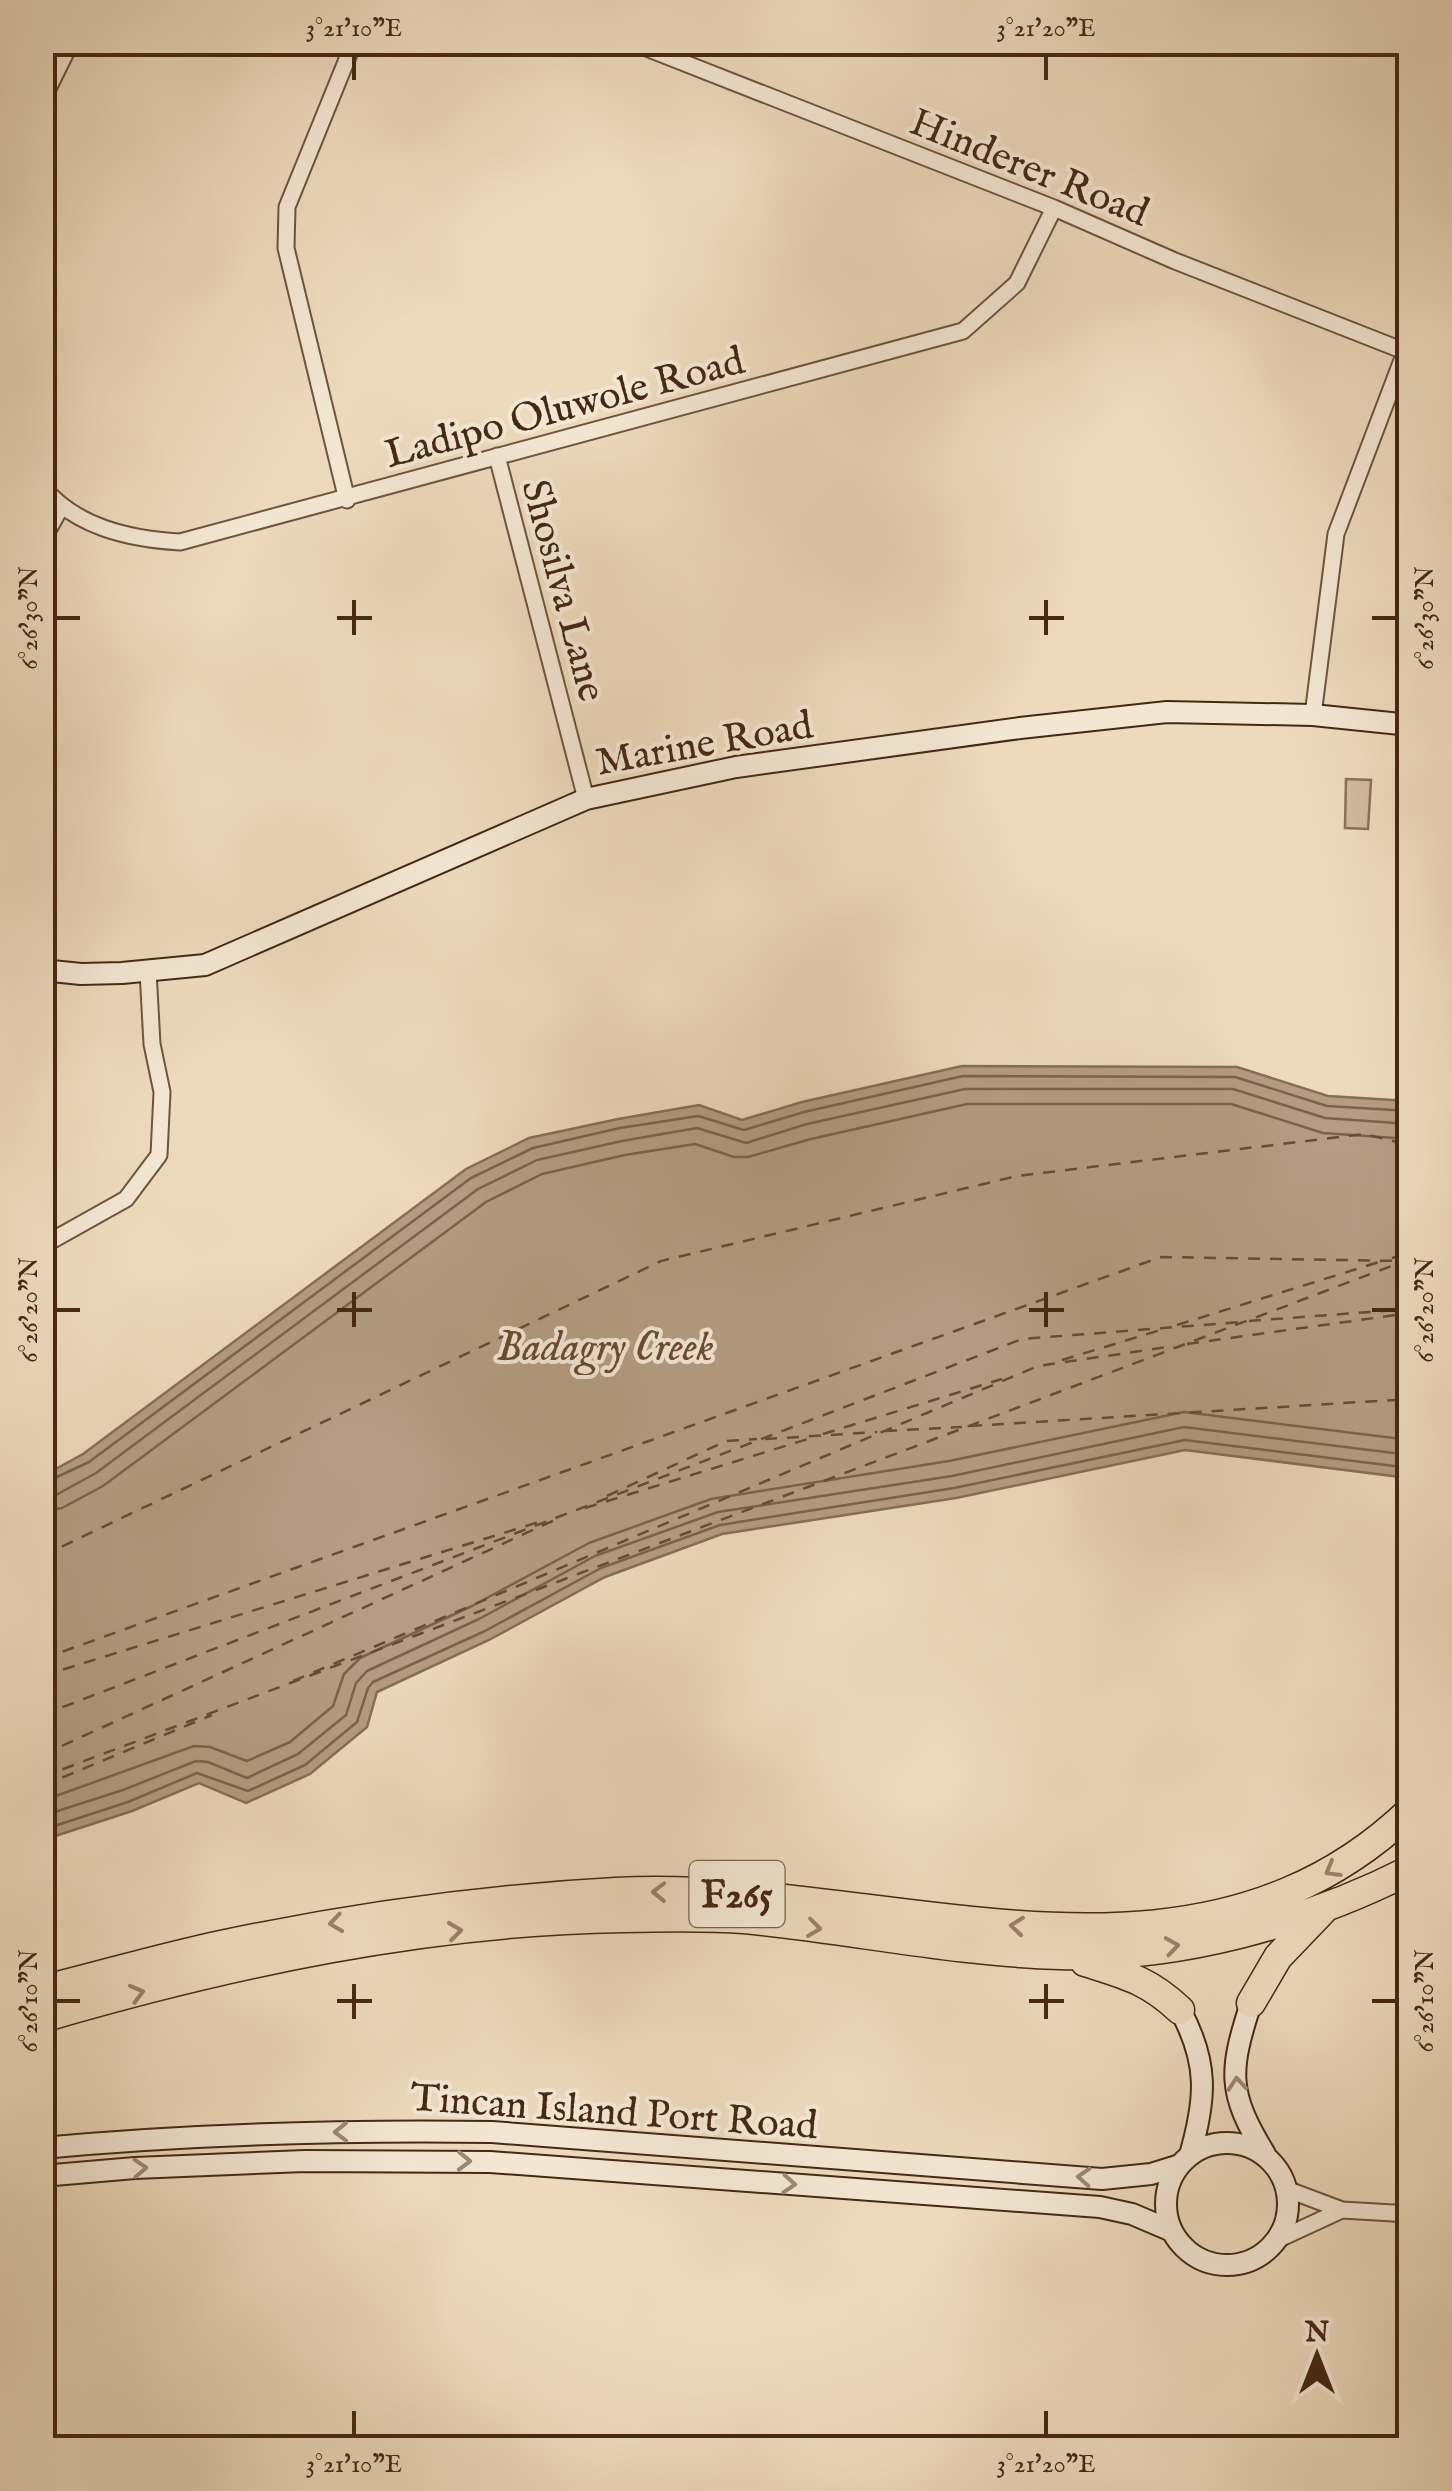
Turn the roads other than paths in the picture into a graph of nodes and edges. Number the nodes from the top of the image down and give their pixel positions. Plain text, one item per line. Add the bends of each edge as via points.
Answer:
1 (71, 42) edge
2 (354, 42) edge
3 (631, 42) edge
4 (42, 101) edge
5 (1054, 208) junction
6 (1407, 346) edge
7 (497, 456) junction
8 (42, 486) edge
9 (347, 500) junction
10 (61, 507) junction
11 (42, 541) edge
12 (1314, 715) junction
13 (1410, 725) edge
14 (586, 799) junction
15 (42, 970) edge
16 (148, 971) junction
17 (42, 1246) edge
18 (1410, 1811) edge
19 (1410, 1870) edge
20 (1328, 1904) junction
21 (1059, 1955) junction
22 (42, 1990) edge
23 (1251, 2003) joint
24 (1180, 2010) joint
25 (42, 2018) edge
26 (42, 2148) edge
27 (1185, 2160) junction
28 (1268, 2160) junction
29 (42, 2176) edge
30 (1286, 2189) junction
31 (1342, 2210) junction
32 (1410, 2214) edge
33 (1172, 2231) junction
34 (1275, 2241) junction

1 - 4 street
2 - 9 street via 288,208 286,248
3 - 5 street, Hinderer Road
5 - 6 street, Hinderer Road via 1175,261
5 - 7 street, Ladipo Oluwole Road via 1017,283 963,331
6 - 12 street via 1336,534
7 - 9 street, Ladipo Oluwole Road
7 - 14 street, Shosilva Lane
8 - 10 street, Ladipo Oluwole Road
9 - 10 street, Ladipo Oluwole Road via 180,542 114,532
10 - 11 street
12 - 13 street, Marine Road
12 - 14 street, Marine Road via 1167,712 1020,728 736,767
14 - 16 street, Marine Road via 205,965
15 - 16 street, Marine Road
16 - 17 street via 162,1092 159,1155 126,1199
18 -> 22 highway, F265 via 1314,1880 1232,1910 1147,1925 1026,1928 750,1894 622,1891 324,1924
19 - 20 highway, F265
21 -> 20 highway, F265 via 1204,1941
20 - 23 highway via 1278,1957
21 - 24 highway via 1130,1976
25 -> 21 highway, F265 via 334,1947 530,1922 740,1919
28 -> 23 street via 1242,2115 1235,2082
24 - 27 street via 1194,2036 1203,2097
27 -> 26 street, Tincan Island Port Road via 1152,2174 1102,2179 420,2131 242,2134
27 - 28 street via 1212,2145 1236,2144
27 - 33 street via 1166,2196
28 - 30 street
29 -> 33 street, Tincan Island Port Road via 305,2161 490,2162 1100,2207
30 - 31 street
30 - 34 street via 1285,2222
31 - 32 street
31 - 34 street
33 - 34 street via 1191,2254 1219,2264 1250,2260

